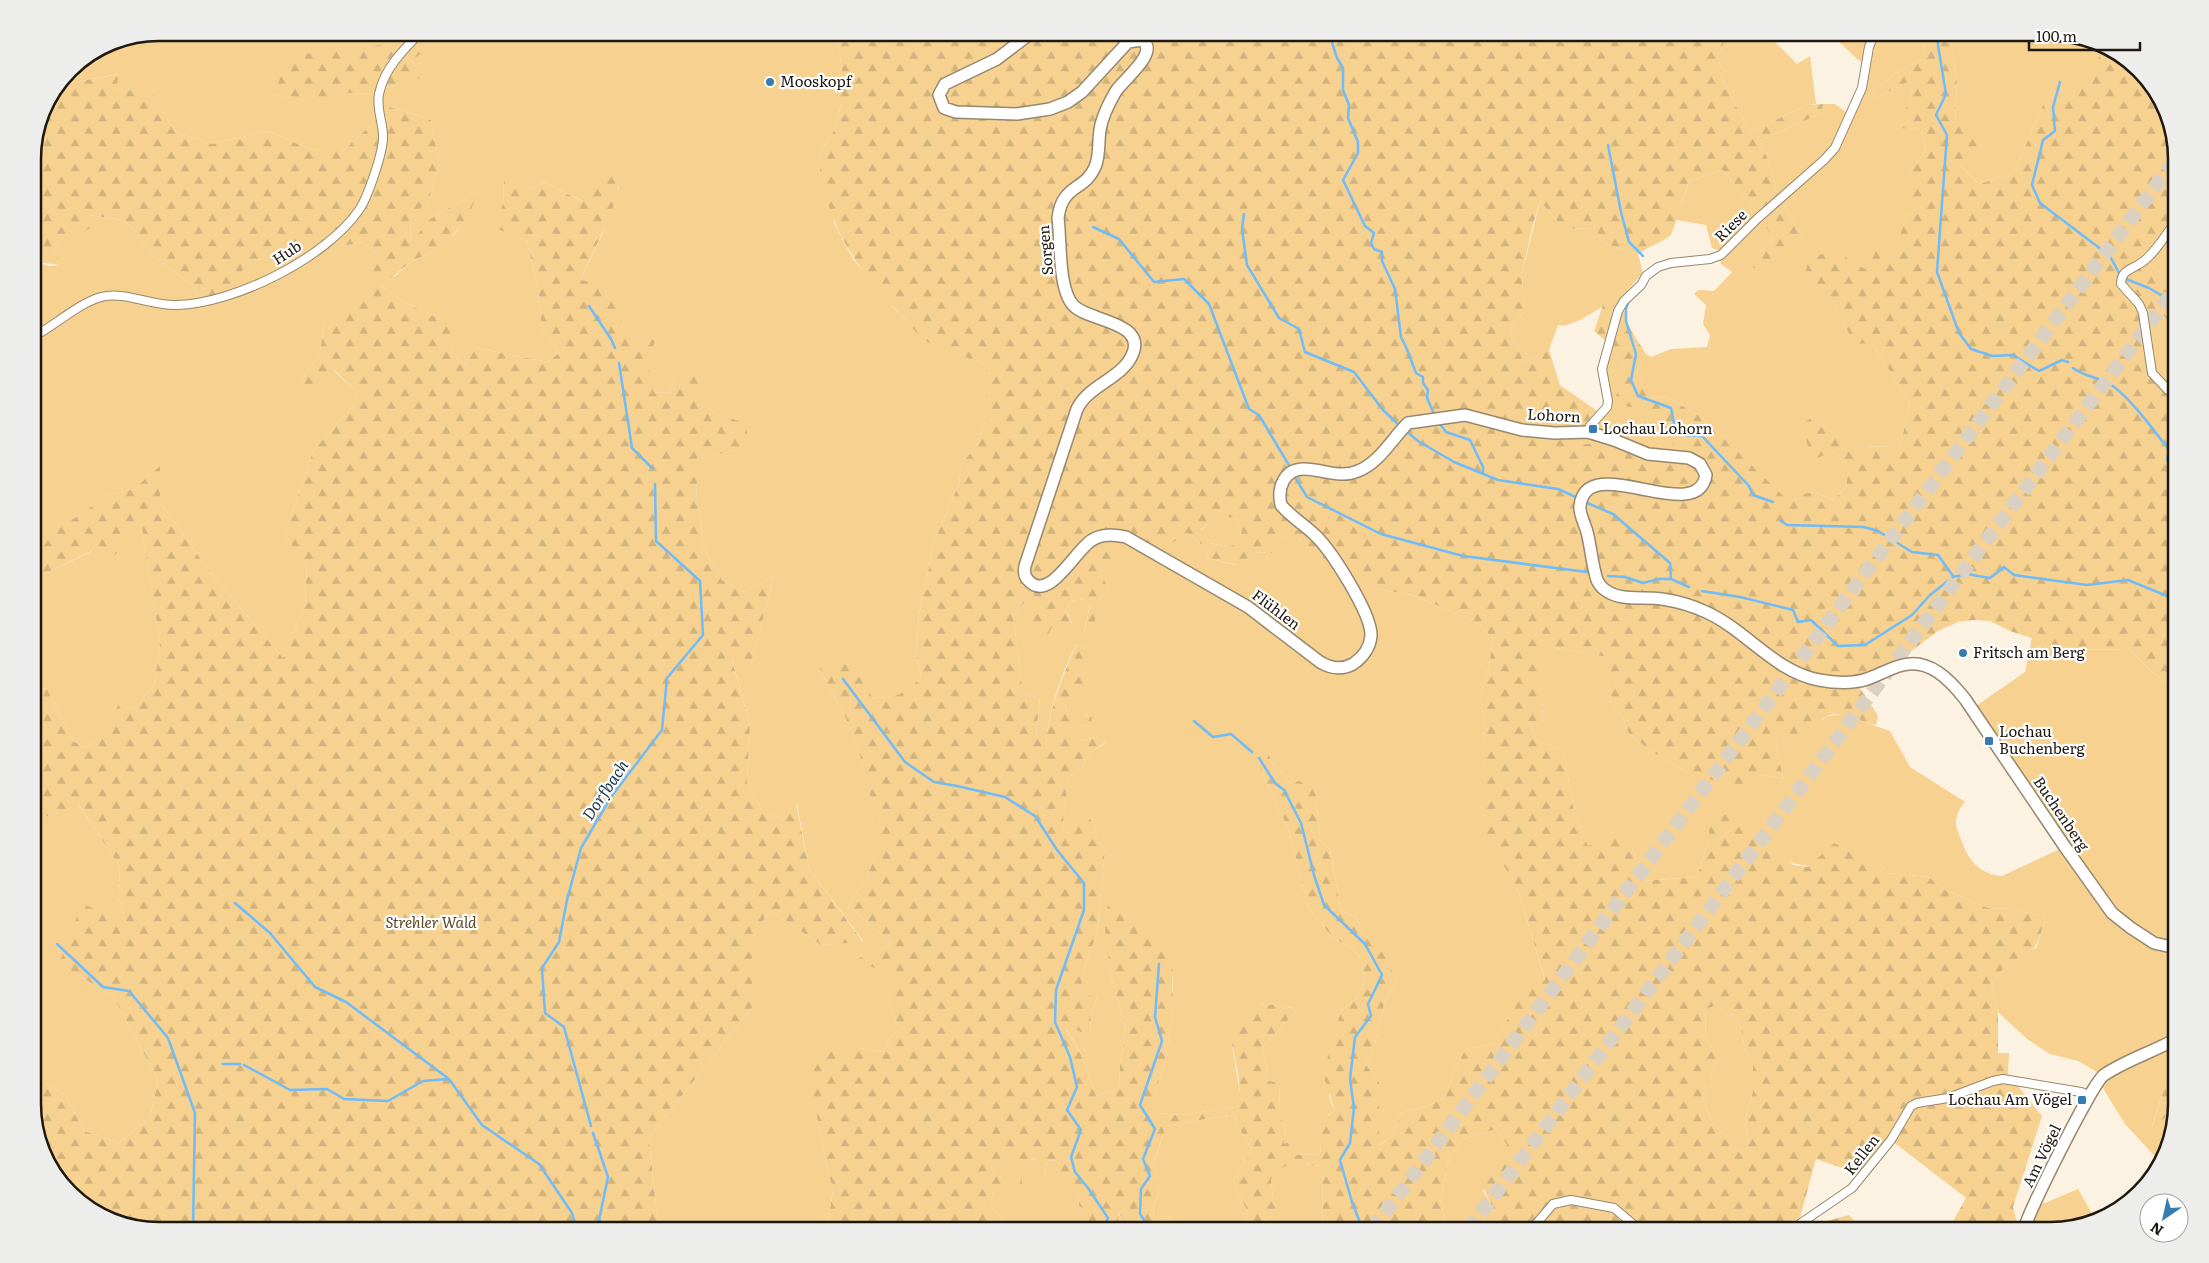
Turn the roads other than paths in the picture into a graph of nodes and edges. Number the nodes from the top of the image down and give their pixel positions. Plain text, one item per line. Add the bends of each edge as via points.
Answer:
1 (1132, 41) edge
2 (1145, 41) edge
3 (1871, 41) edge
4 (410, 42) edge
5 (1020, 42) edge
6 (2167, 232) edge
7 (42, 331) edge
8 (2167, 389) edge
9 (1588, 432) junction
10 (1161, 557) joint
11 (1369, 646) joint
12 (1856, 682) joint
13 (2168, 946) edge
14 (2168, 1043) edge
15 (2089, 1095) junction
16 (1538, 1222) edge
17 (1631, 1222) edge
18 (1803, 1222) edge
19 (2028, 1222) edge

1 - 5 street, Sorgen via 1082,92 1050,109 1017,114 956,112 944,108 939,98 945,84 998,60
2 - 10 street, Sorgen via 1148,49 1146,58 1122,83 1106,109 1094,169 1062,199 1058,218 1064,282 1069,299 1083,312 1124,329 1134,340 1133,353 1120,370 1080,402 1024,571 1034,585 1048,585 1087,543 1108,535 1126,537
3 - 9 street, Riese via 1862,88 1835,148 1824,160 1721,255 1658,267 1624,301 1618,311 1602,369 1607,407
4 - 7 street, Hub via 390,67 380,92 378,104 384,138 379,162 361,208 325,244 274,277 227,296 176,305 119,296 103,297
6 - 8 street via 2142,263 2126,271 2121,284 2143,313 2152,373
9 - 11 street, Lohorn via 1522,430 1465,415 1436,418 1412,422 1403,428 1378,458 1359,471 1343,475 1304,469 1286,475 1280,487 1281,505 1320,540 1361,604 1371,629
9 - 12 street, Lohorn via 1648,454 1689,458 1700,464 1706,475 1703,485 1683,494 1611,484 1593,488 1582,502 1596,578 1605,591 1624,597 1664,599 1706,612 1797,674 1819,680
10 - 11 street, Flühlen via 1248,607 1324,665 1349,666
12 - 13 street, Buchenberg via 1910,664 1928,667 1950,681 1966,699 2112,913 2154,943
14 - 15 street, Am Vögel via 2104,1075
15 - 18 street, Kellen via 2004,1078 1948,1098 1917,1103 1911,1106 1891,1140 1852,1188
15 - 19 street, Am Vögel
16 - 17 street via 1554,1204 1571,1200 1614,1208

